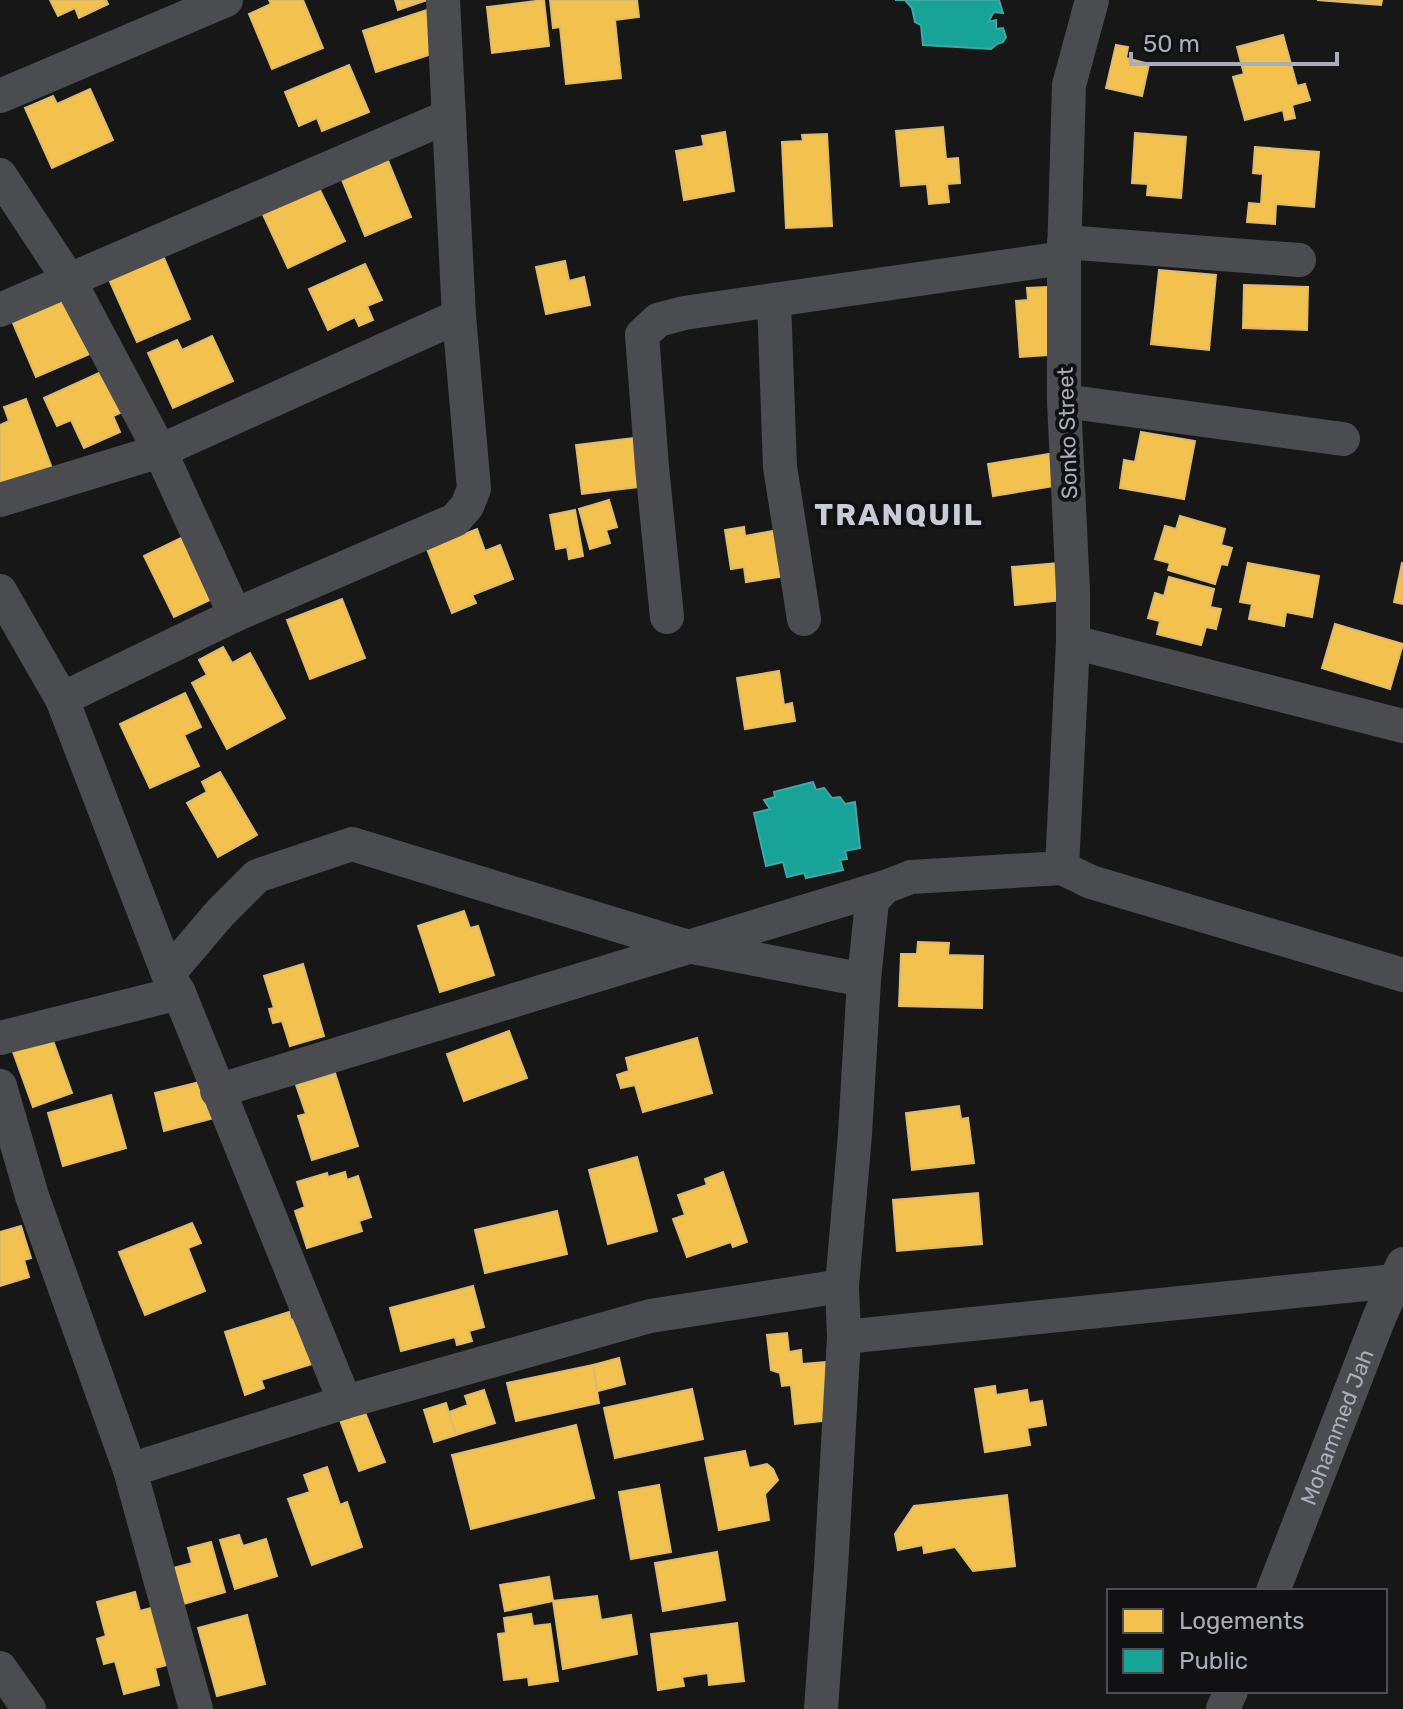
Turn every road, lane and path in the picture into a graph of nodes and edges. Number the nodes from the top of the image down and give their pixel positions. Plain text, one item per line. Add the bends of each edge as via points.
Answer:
1 (226, 0) edge
2 (443, 0) edge
3 (1092, 0) edge
4 (0, 96) edge
5 (449, 116) junction
6 (0, 175) edge
7 (1064, 250) junction
8 (1299, 260) dead end
9 (69, 280) junction
10 (774, 301) junction
11 (0, 310) edge
12 (459, 316) junction
13 (1064, 401) junction
14 (1343, 439) dead end
15 (160, 451) junction
16 (0, 500) edge
17 (0, 591) edge
18 (235, 615) junction
19 (667, 617) dead end
20 (804, 619) dead end
21 (1073, 642) junction
22 (62, 699) junction
23 (1403, 726) edge
24 (1062, 868) junction
25 (885, 887) junction
26 (688, 947) junction
27 (1403, 975) edge
28 (864, 980) junction
29 (174, 984) junction
30 (0, 1038) edge
31 (0, 1086) edge
32 (217, 1091) junction
33 (1399, 1273) edge
34 (842, 1286) junction
35 (1391, 1320) edge
36 (844, 1337) junction
37 (345, 1402) junction
38 (130, 1470) junction
39 (1274, 1589) edge
40 (0, 1668) edge
41 (29, 1709) edge
42 (196, 1709) edge
43 (821, 1709) edge

1 - 4 street
2 - 5 street
3 - 7 street, Sonko Street via 1069,85
5 - 9 street
5 - 12 street
6 - 9 street
7 - 8 street
7 - 10 street
7 - 13 street, Sonko Street
9 - 11 street
9 - 15 street
10 - 19 street via 684,313 658,320 642,335
10 - 20 street via 780,467
12 - 15 street
12 - 18 street via 474,489 467,506 455,520
13 - 14 street
13 - 21 street, Sonko Street
15 - 16 street
15 - 18 street
17 - 22 street
18 - 22 street
21 - 23 street
21 - 24 street, Sonko Street
22 - 29 street
24 - 25 street via 911,877
24 - 27 street via 1091,882
25 - 26 street
25 - 28 street via 872,901
26 - 28 street
26 - 29 street via 352,844 257,876 220,913
26 - 32 street
28 - 34 street
29 - 30 street
29 - 32 street
31 - 38 street via 32,1196
32 - 37 street
33 - 35 street, Mohammed Jah
33 - 36 street
34 - 36 street
34 - 37 street via 650,1316
35 - 39 street, Mohammed Jah
36 - 43 street
37 - 38 street
38 - 42 street
40 - 41 street

